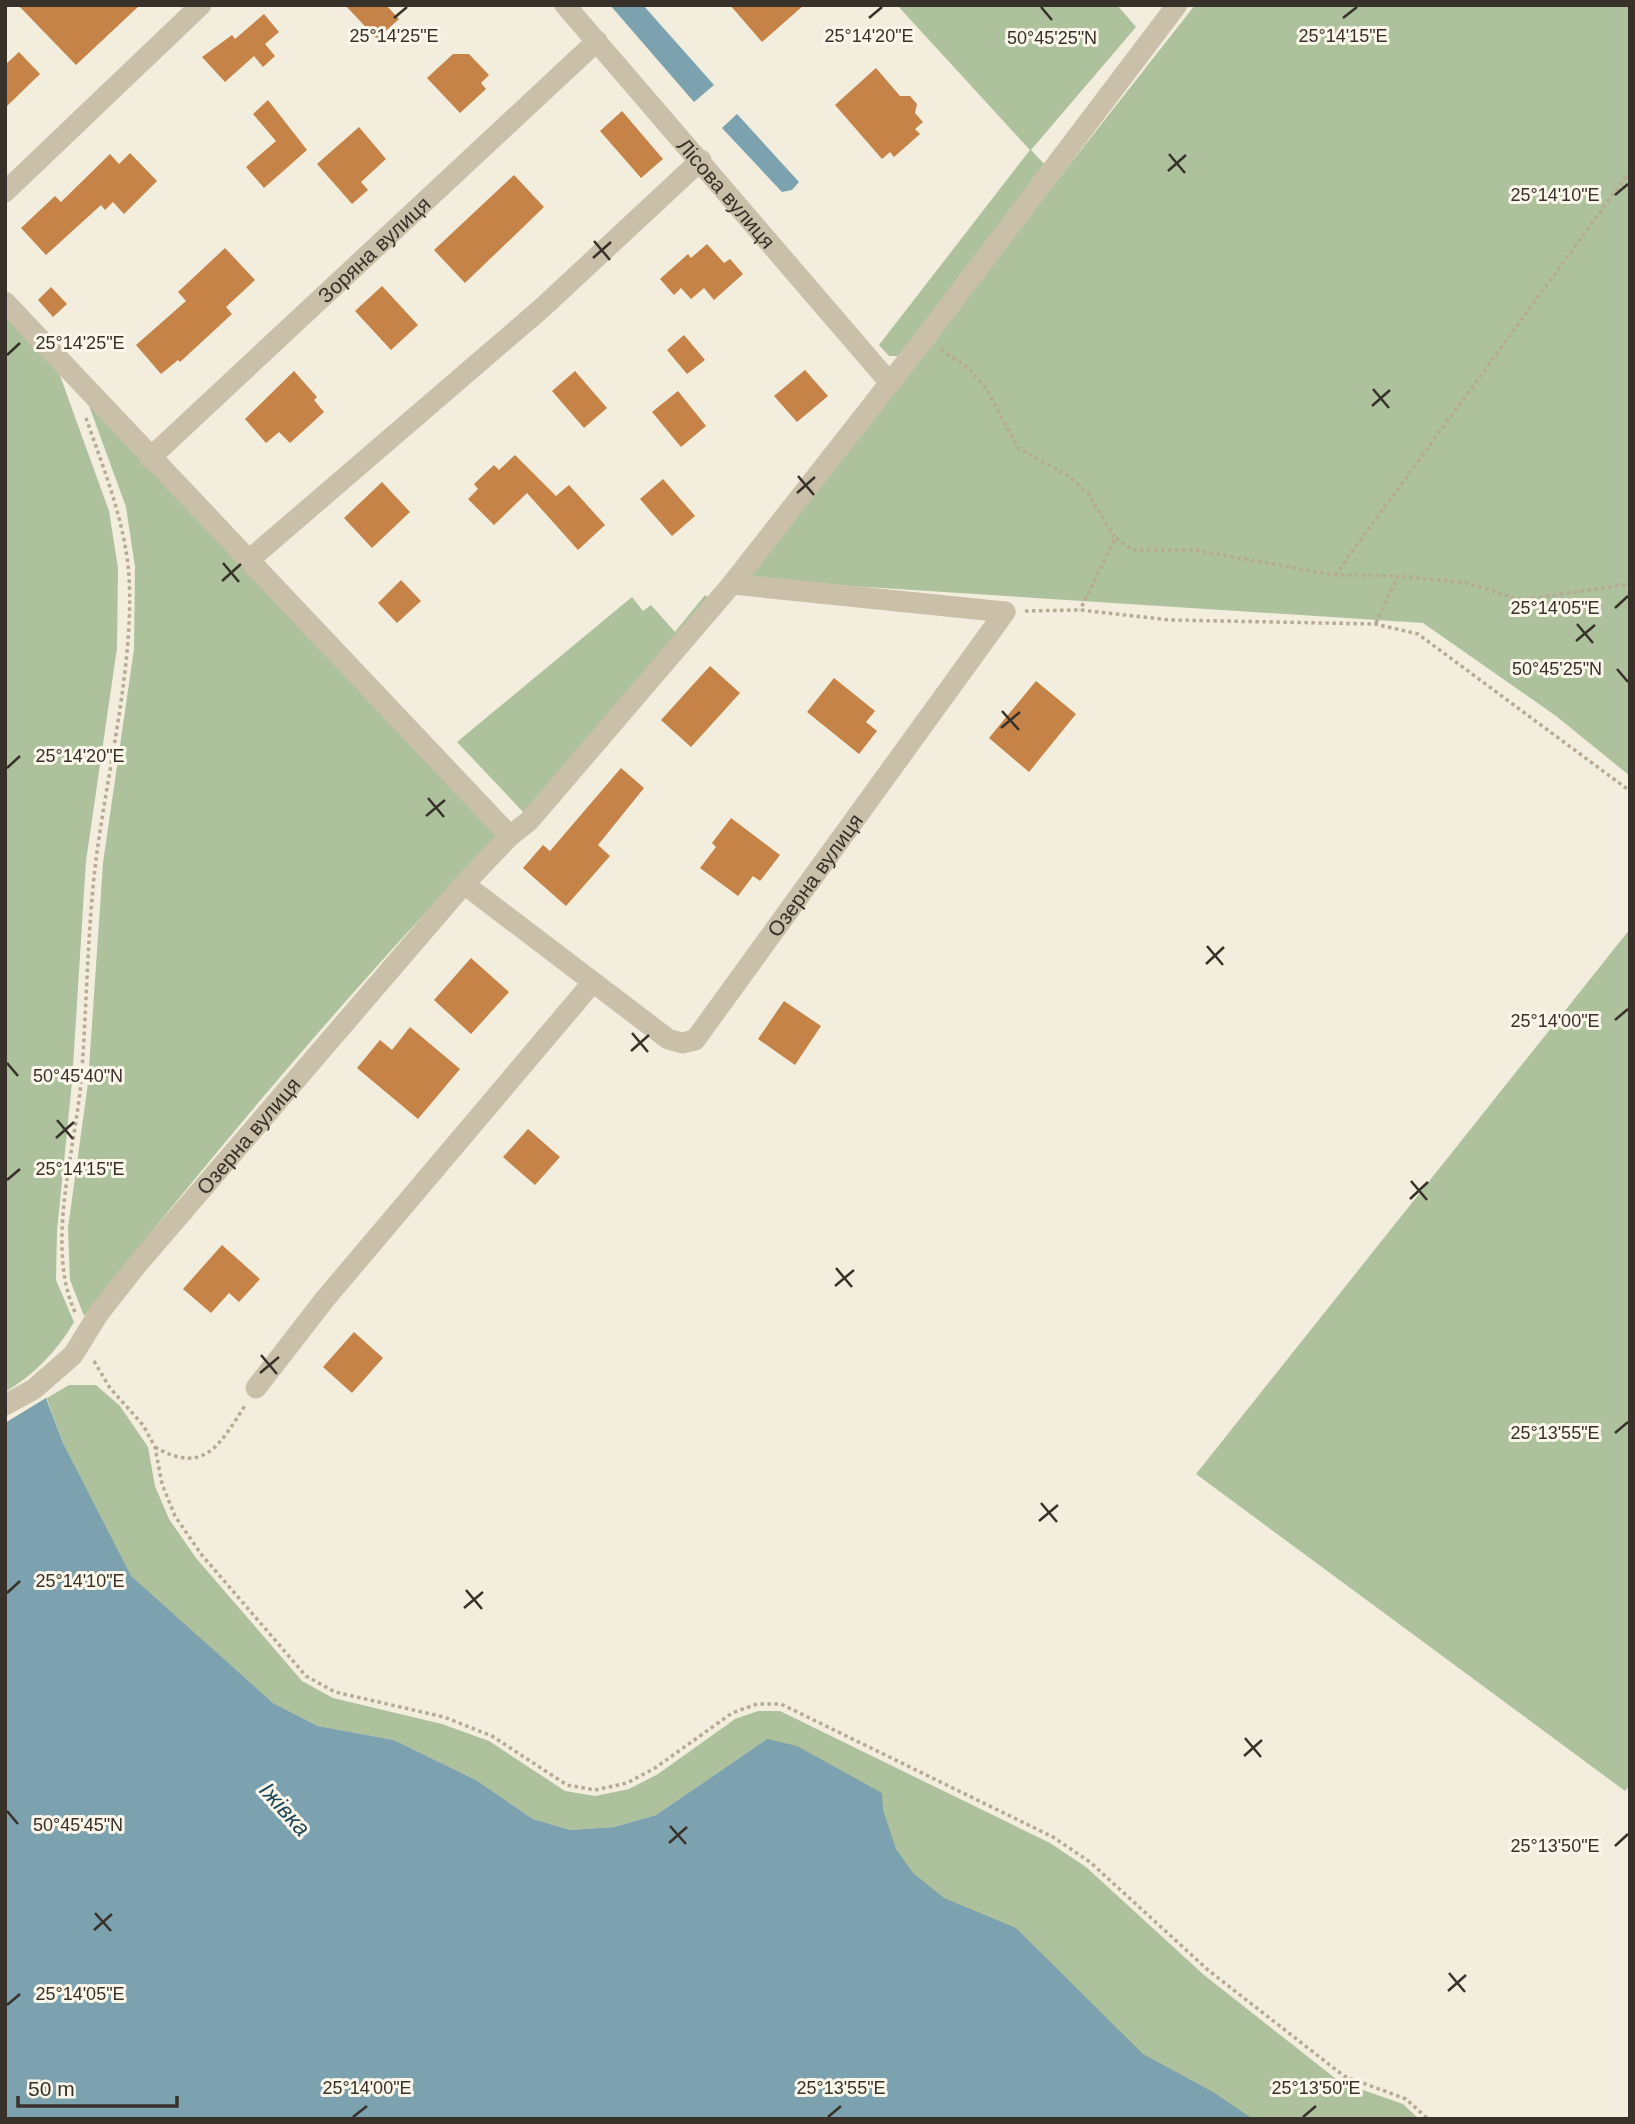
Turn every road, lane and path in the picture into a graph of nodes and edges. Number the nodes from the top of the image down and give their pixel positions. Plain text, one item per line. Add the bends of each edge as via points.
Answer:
1 (201, 5) edge
2 (565, 5) edge
3 (1177, 5) edge
4 (597, 41) junction
5 (701, 160) junction
6 (1630, 171) edge
7 (5, 192) edge
8 (5, 302) edge
9 (925, 338) junction
10 (890, 383) junction
11 (81, 406) dead end
12 (150, 458) junction
13 (1115, 538) junction
14 (249, 560) junction
15 (1335, 575) junction
16 (1398, 576) junction
17 (732, 584) junction
18 (1630, 584) edge
19 (1080, 610) junction
20 (1005, 612) junction
21 (1375, 624) junction
22 (1630, 791) edge
23 (510, 836) junction
24 (464, 884) junction
25 (593, 982) junction
26 (85, 1336) junction
27 (256, 1388) joint
28 (5, 1405) edge
29 (155, 1447) junction
30 (1428, 2119) edge

1 - 7 street
2 - 4 street, Лісова вулиця
3 - 9 street, Озерна вулиця
4 - 5 street, Лісова вулиця
4 - 12 street, Зоряна вулиця
5 - 10 street, Лісова вулиця
5 - 14 street via 542,308
6 - 15 path
8 - 12 street
9 - 10 street, Озерна вулиця
9 - 13 path via 969,368 987,390 1018,448 1070,477 1088,493
10 - 17 street, Озерна вулиця
11 - 26 path via 118,509 128,568 126,649 96,862 81,1082 63,1229 62,1264 68,1297
12 - 14 street
13 - 15 path via 1132,550 1194,550
13 - 19 path
14 - 23 street
15 - 16 path
16 - 18 path via 1467,583 1521,600
16 - 21 path
17 - 20 street
17 - 23 street, Озерна вулиця via 529,821
19 - 20 path
19 - 21 path via 1170,620
20 - 25 street, Озерна вулиця via 695,1040 668,1039
21 - 22 path via 1418,634
23 - 24 street, Озерна вулиця
24 - 25 street, Озерна вулиця
24 - 26 street, Озерна вулиця via 136,1266
25 - 27 street via 325,1299
26 - 28 street, Озерна вулиця via 73,1355 34,1389
26 - 29 path via 97,1368
27 - 29 path via 226,1436 204,1457 176,1459
29 - 30 path via 162,1484 175,1516 201,1554 306,1676 335,1692 444,1717 492,1736 567,1785 595,1790 626,1783 655,1768 732,1713 757,1704 781,1704 1053,1837 1090,1862 1208,1970 1344,2076 1406,2099

